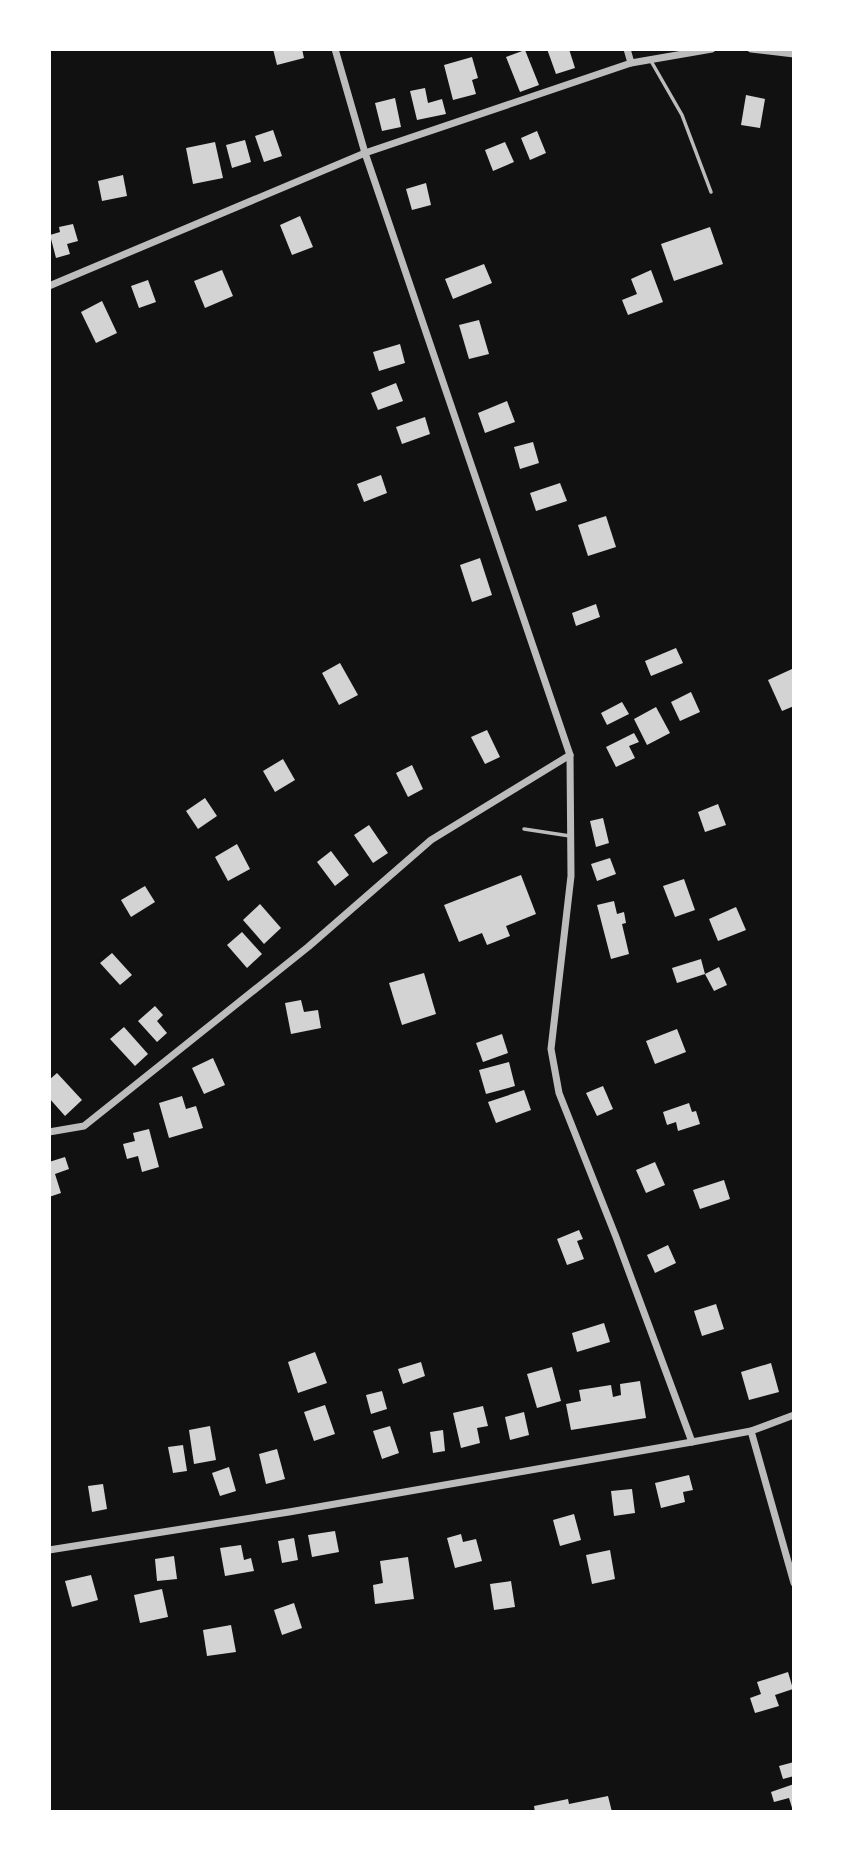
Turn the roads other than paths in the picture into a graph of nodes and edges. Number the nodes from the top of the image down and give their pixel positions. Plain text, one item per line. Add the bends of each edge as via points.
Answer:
1 (335, 49) edge
2 (627, 49) edge
3 (712, 49) edge
4 (751, 49) edge
5 (794, 54) edge
6 (650, 61) junction
7 (631, 63) junction
8 (365, 153) junction
9 (711, 192) dead end
10 (49, 286) edge
11 (570, 755) junction
12 (524, 829) dead end
13 (570, 836) junction
14 (49, 1132) edge
15 (794, 1415) edge
16 (751, 1431) junction
17 (692, 1442) junction
18 (49, 1550) edge
19 (794, 1583) edge

1 - 8 street
2 - 7 street
3 - 6 street
4 - 5 street
6 - 7 street
6 - 9 lane via 682,116
7 - 8 street
8 - 10 street
8 - 11 street
11 - 13 street
11 - 14 street via 431,841 308,947 84,1126
12 - 13 lane
13 - 17 street via 571,876 551,1049 559,1093
15 - 16 street
16 - 17 street
16 - 19 street
17 - 18 street

